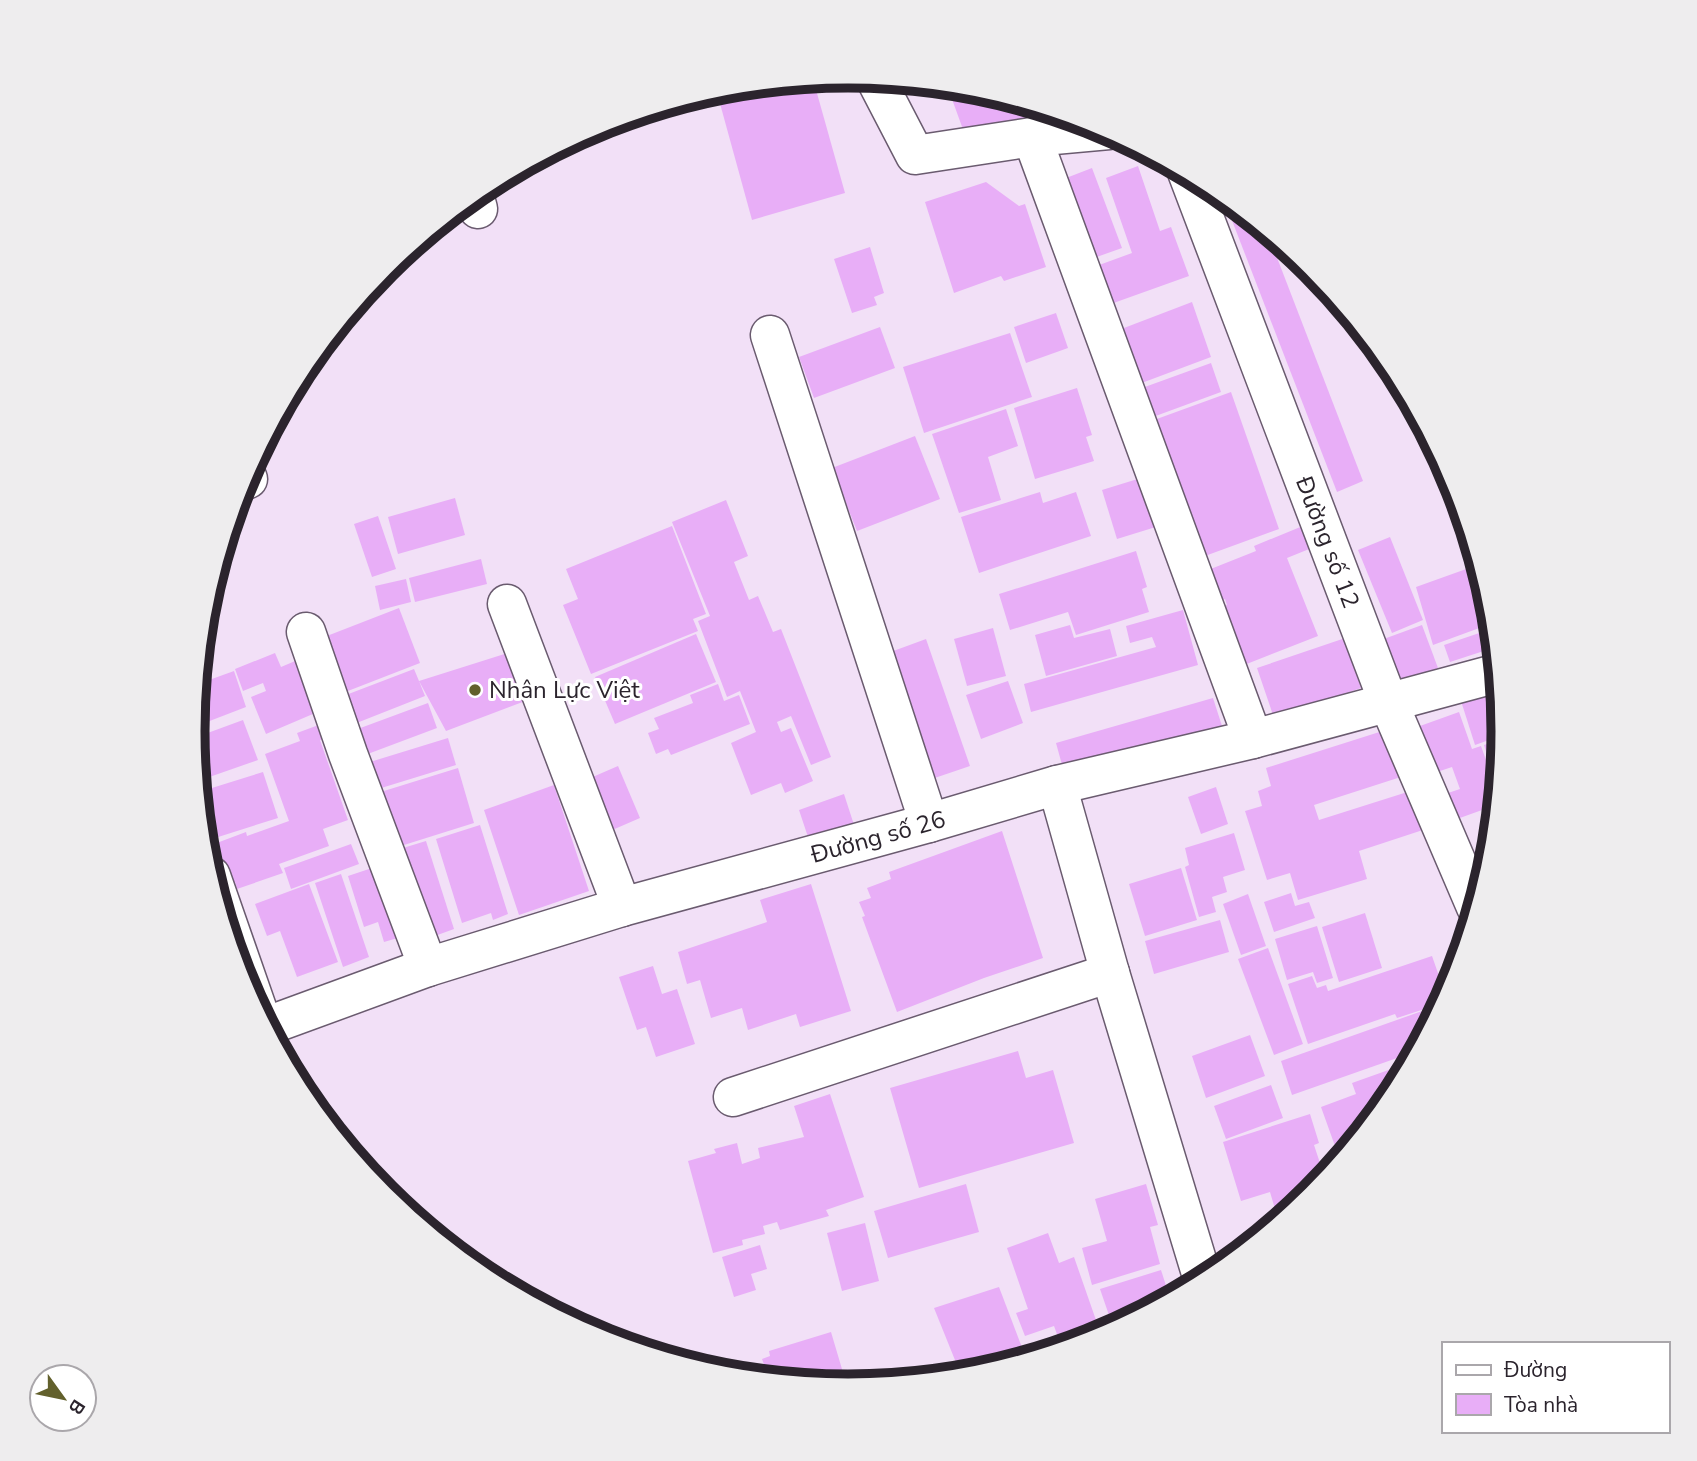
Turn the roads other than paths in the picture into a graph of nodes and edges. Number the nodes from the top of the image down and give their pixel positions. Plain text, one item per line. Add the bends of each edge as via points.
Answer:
1 (881, 89) edge
2 (1084, 132) edge
3 (1032, 137) junction
4 (1194, 189) edge
5 (770, 335) dead end
6 (507, 604) dead end
7 (306, 632) dead end
8 (1489, 676) edge
9 (1389, 704) junction
10 (1253, 739) junction
11 (1057, 785) junction
12 (929, 823) junction
13 (1471, 894) edge
14 (622, 907) junction
15 (428, 967) junction
16 (1110, 973) junction
17 (276, 1023) edge
18 (733, 1097) dead end
19 (1200, 1269) edge

1 - 3 street via 915,155
2 - 3 street
3 - 10 street
4 - 9 street, Đường số 12
5 - 12 street
6 - 14 street
7 - 15 street
8 - 9 street, Đường số 26
9 - 10 street, Đường số 26
9 - 13 street, Đường số 12
10 - 11 street, Đường số 26
11 - 12 street, Đường số 26
11 - 16 street
12 - 14 street, Đường số 26
14 - 15 street, Đường số 26
15 - 17 street, Đường số 26
16 - 18 street
16 - 19 street

